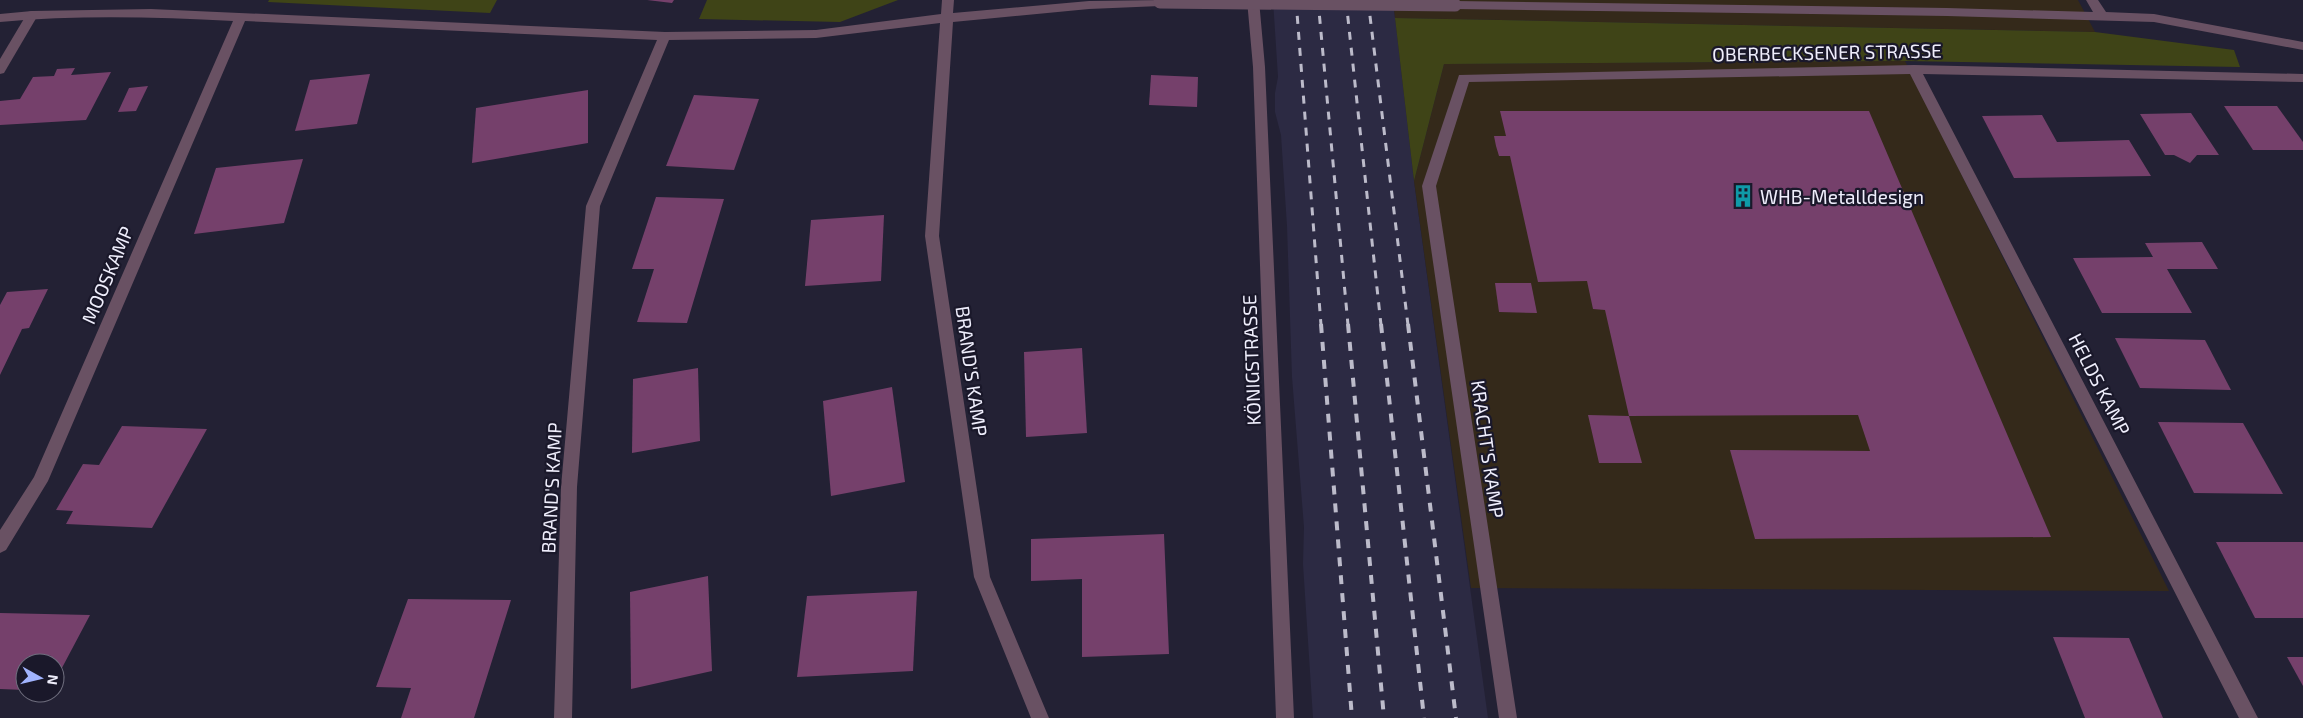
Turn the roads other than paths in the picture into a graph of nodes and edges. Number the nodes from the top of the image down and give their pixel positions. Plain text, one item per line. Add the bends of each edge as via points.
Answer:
1 (948, 0) edge
2 (1253, 0) edge
3 (2092, 0) edge
4 (32, 16) junction
5 (241, 16) junction
6 (2102, 16) junction
7 (0, 18) edge
8 (946, 18) junction
9 (665, 36) junction
10 (2303, 46) edge
11 (1914, 68) junction
12 (0, 70) edge
13 (2303, 78) edge
14 (1429, 186) joint
15 (0, 545) edge
16 (563, 718) edge
17 (1040, 718) edge
18 (1285, 718) edge
19 (1508, 718) edge
20 (2249, 718) edge

1 - 8 street
2 - 18 street, KÖNIGSTRASSE via 1259,67
3 - 6 street
4 - 5 street, OBERBECKSENER STRASSE via 151,13
4 - 7 street, OBERBECKSENER STRASSE
4 - 12 street
5 - 9 street, OBERBECKSENER STRASSE
5 - 15 street, MOOSKAMP via 40,481
6 - 8 street, OBERBECKSENER STRASSE, bridge via 1160,2
6 - 10 street, OBERBECKSENER STRASSE via 2154,18
8 - 9 street, OBERBECKSENER STRASSE via 816,34
8 - 17 street, BRAND'S KAMP via 932,236 982,578
9 - 16 street, BRAND'S KAMP via 593,206 569,487
11 - 13 street, OBERBECKSENER STRASSE
11 - 14 street, OBERBECKSENER STRASSE via 1464,78
11 - 20 street, HELDS KAMP
14 - 19 street, KRACHT'S KAMP

